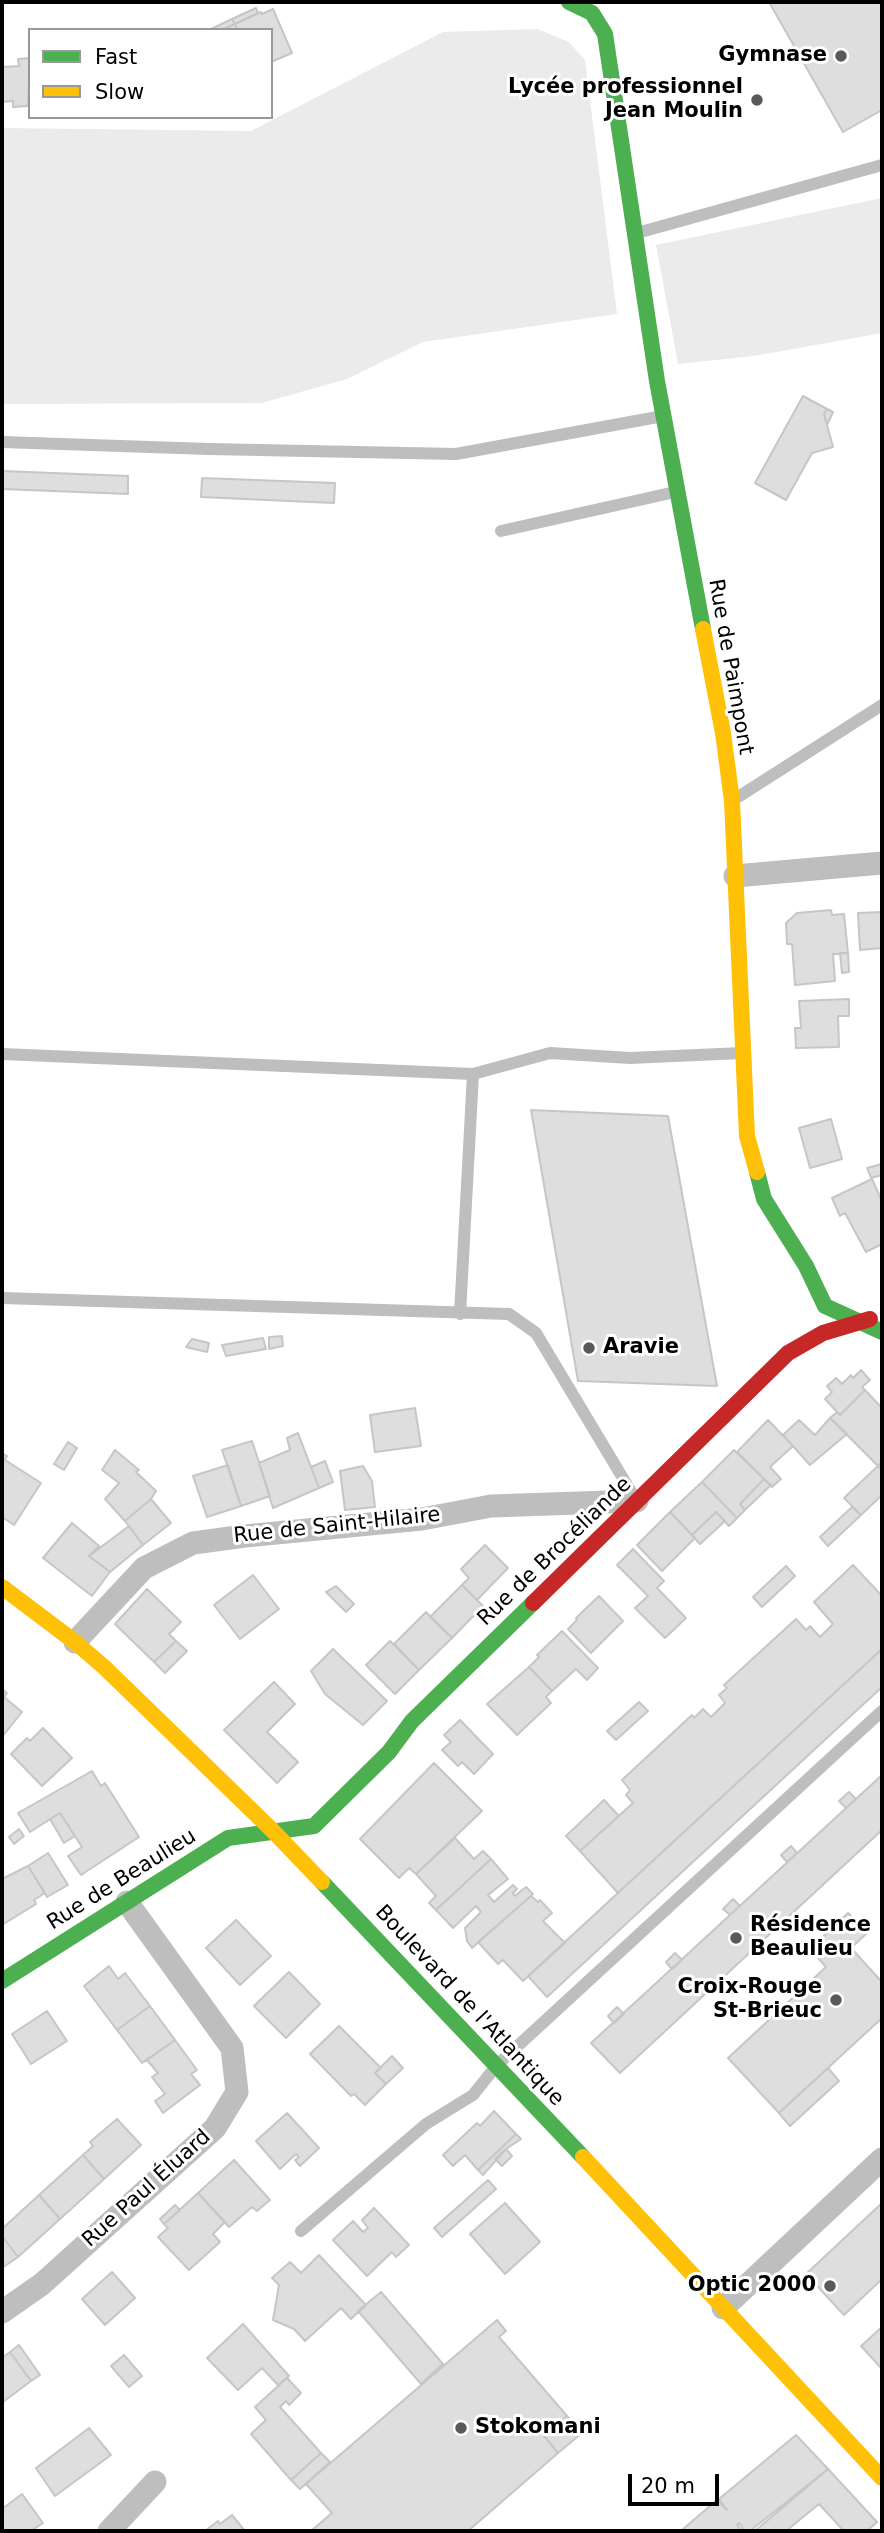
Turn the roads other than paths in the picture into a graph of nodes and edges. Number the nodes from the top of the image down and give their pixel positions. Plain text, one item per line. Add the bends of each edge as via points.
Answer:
1 (569, 2) edge
2 (882, 165) edge
3 (634, 234) junction
4 (663, 416) junction
5 (2, 442) edge
6 (676, 492) junction
7 (501, 531) dead end
8 (882, 705) edge
9 (732, 801) junction
10 (882, 863) edge
11 (735, 876) junction
12 (742, 1053) junction
13 (2, 1054) edge
14 (473, 1074) junction
15 (2, 1298) edge
16 (460, 1314) junction
17 (882, 1316) edge
18 (861, 1322) junction
19 (882, 1332) edge
20 (637, 1501) junction
21 (2, 1587) edge
22 (75, 1642) junction
23 (882, 1711) edge
24 (272, 1830) junction
25 (127, 1902) junction
26 (2, 1981) edge
27 (498, 2065) junction
28 (882, 2159) edge
29 (301, 2231) dead end
30 (723, 2308) junction
31 (2, 2312) edge
32 (882, 2477) edge
33 (155, 2482) dead end
34 (109, 2531) edge

1 - 3 street, Rue de Paimpont via 592,13 605,34
2 - 3 lane
3 - 4 street, Rue de Paimpont
4 - 5 lane via 456,454
4 - 6 street, Rue de Paimpont
6 - 7 lane
6 - 9 street, Rue de Paimpont
8 - 9 lane
9 - 11 street, Rue de Paimpont
10 - 11 street
11 - 12 street, Rue de Paimpont
12 - 14 lane via 630,1058 550,1054
12 - 18 street, Rue de Paimpont via 747,1136 764,1199 825,1306
13 - 14 lane
14 - 16 lane
15 - 16 lane
16 - 20 lane via 509,1314 536,1333
17 - 18 street, Rue de Brocéliande
18 - 19 street, Rue de Paimpont
18 - 20 street, Rue de Brocéliande via 823,1333 788,1353
20 - 22 street, Rue de Saint-Hilaire via 491,1506 422,1519 193,1543 144,1569
20 - 24 street, Rue de Brocéliande via 412,1721 389,1752 314,1826
21 - 22 street, Boulevard de l'Atlantique
22 - 24 street, Boulevard de l'Atlantique
23 - 27 lane
24 - 25 street, Rue de Beaulieu via 228,1838
24 - 27 street, Boulevard de l'Atlantique
25 - 26 street, Rue de Beaulieu
25 - 31 street, Rue Paul Éluard via 232,2048 237,2092 215,2128 42,2284
27 - 29 lane via 473,2095 426,2124
27 - 30 street, Boulevard de l'Atlantique
28 - 30 street
30 - 32 street, Boulevard de l'Atlantique
33 - 34 street

